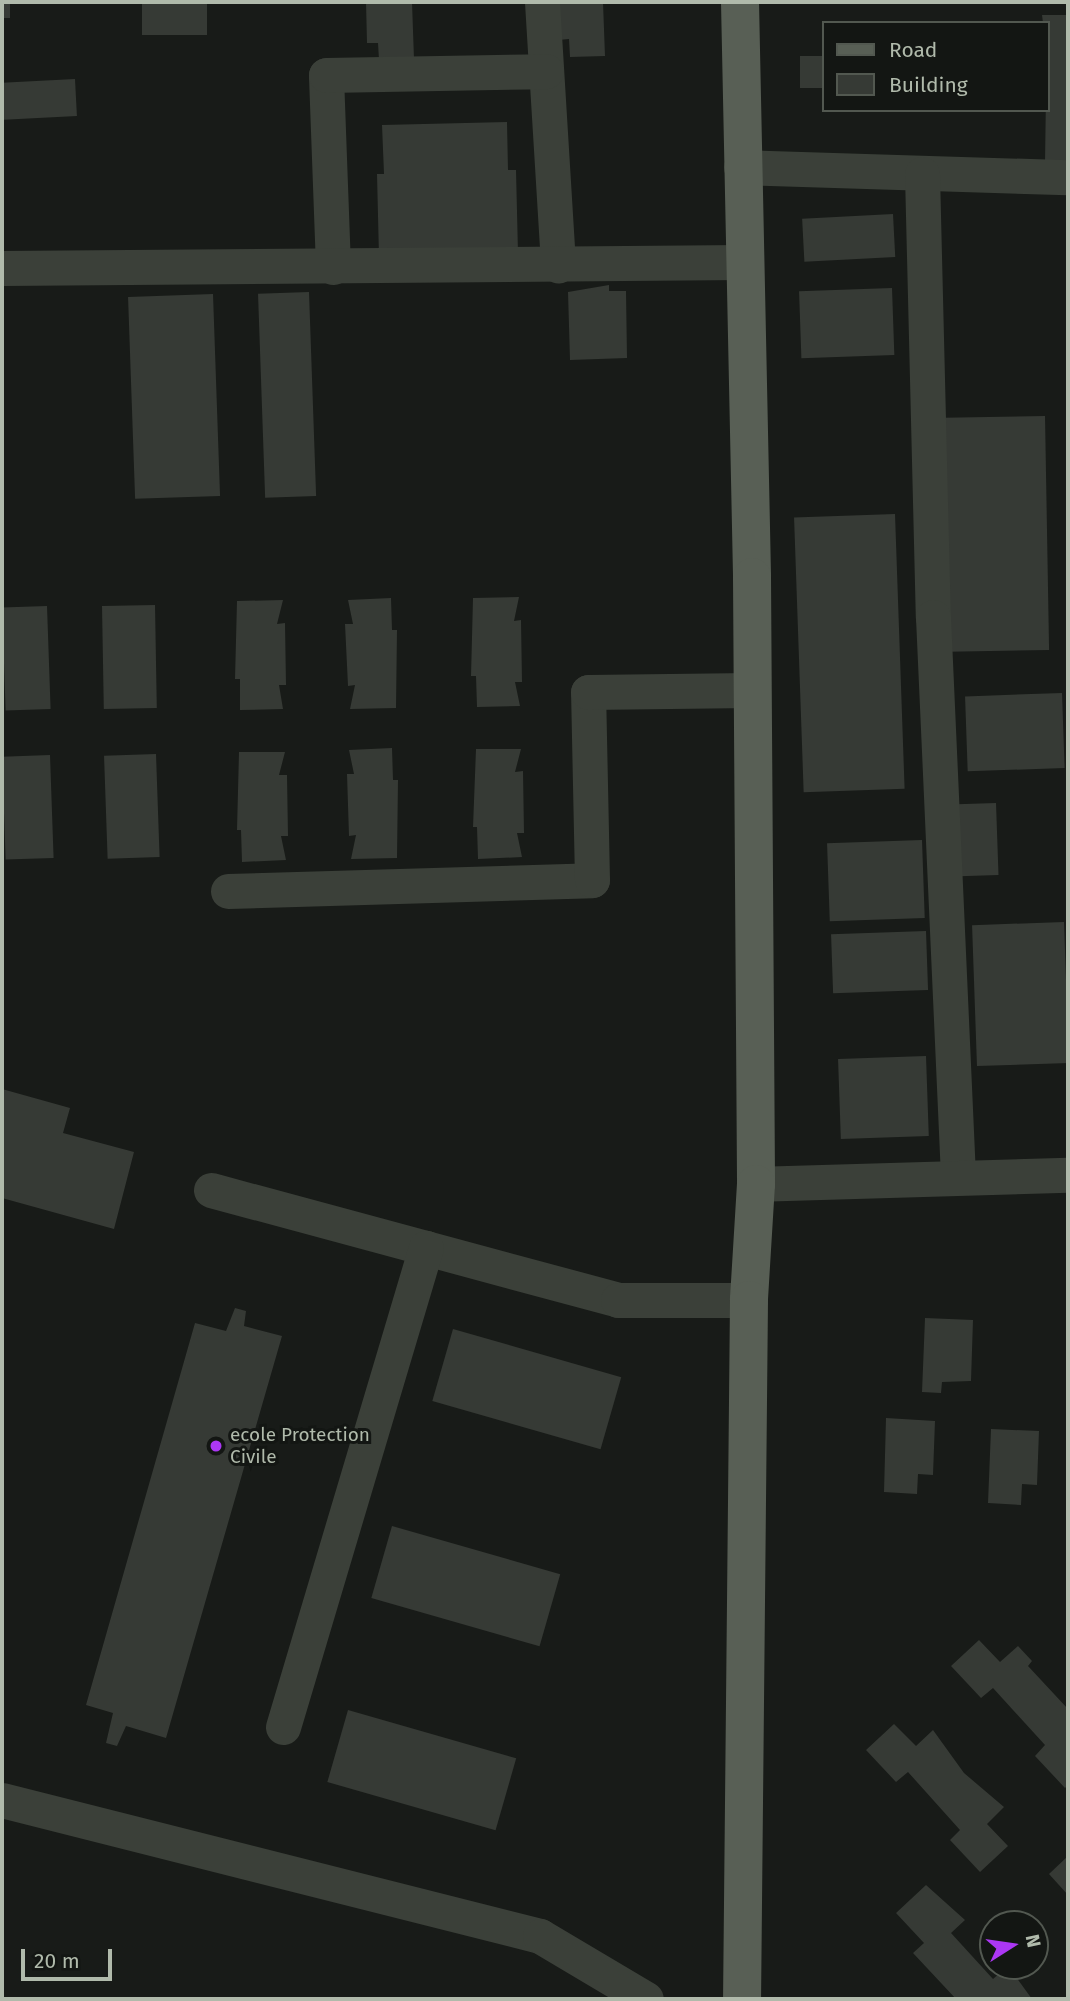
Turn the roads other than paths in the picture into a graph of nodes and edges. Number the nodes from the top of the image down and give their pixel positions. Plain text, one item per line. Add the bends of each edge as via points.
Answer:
1 (542, 2) edge
2 (740, 2) edge
3 (546, 71) junction
4 (741, 167) junction
5 (922, 174) junction
6 (1068, 177) edge
7 (1068, 195) edge
8 (743, 262) junction
9 (558, 266) junction
10 (333, 267) junction
11 (2, 268) edge
12 (751, 690) junction
13 (228, 891) dead end
14 (1068, 1175) edge
15 (958, 1176) junction
16 (757, 1184) junction
17 (211, 1190) dead end
18 (426, 1248) junction
19 (749, 1300) junction
20 (283, 1727) dead end
21 (2, 1801) edge
22 (646, 1999) edge
23 (742, 1999) edge

1 - 3 street
2 - 4 main road
3 - 9 street
3 - 10 street via 326,75
4 - 5 street
4 - 8 main road
5 - 6 street
5 - 15 street via 933,617
6 - 7 street
8 - 9 street
8 - 12 main road
9 - 10 street
10 - 11 street
12 - 13 street via 588,692 592,880
12 - 16 main road
14 - 15 street
15 - 16 street
16 - 19 main road
17 - 18 street
18 - 19 street via 618,1300
18 - 20 street
19 - 23 main road
21 - 22 street via 540,1937

